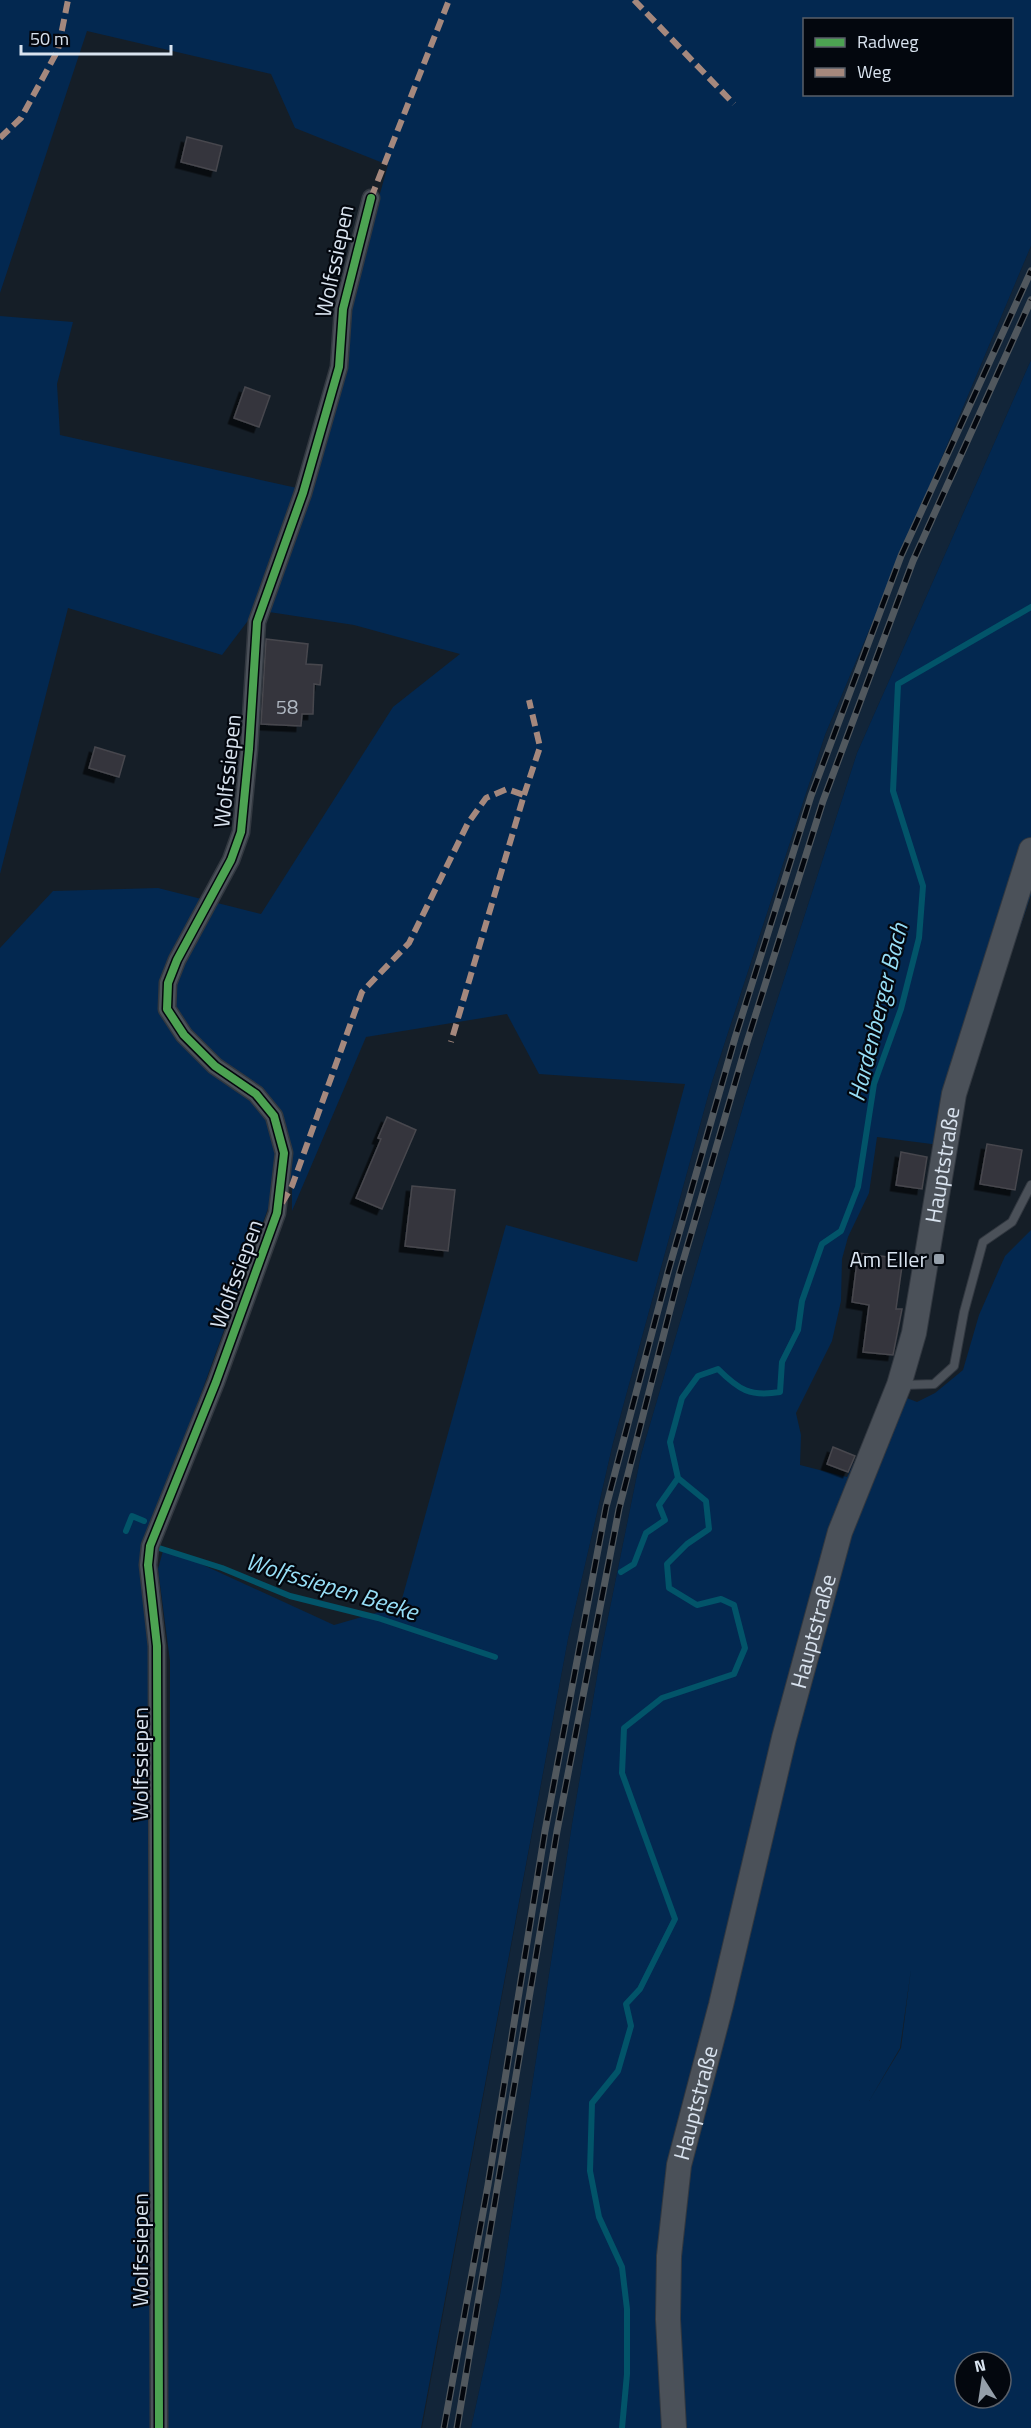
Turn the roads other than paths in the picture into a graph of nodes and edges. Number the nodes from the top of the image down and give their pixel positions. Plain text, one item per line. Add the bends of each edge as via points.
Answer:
1 (371, 198) dead end
2 (1031, 850) edge
3 (1031, 1185) edge
4 (899, 1385) junction
5 (159, 2428) edge
6 (674, 2428) edge

1 - 5 street, Wolfssiepen via 343,309 339,367 303,493 257,622 241,832 231,860 168,983 167,1010 184,1035 215,1066 256,1094 274,1116 284,1153 276,1213 208,1404 157,1525 148,1565 158,1658
2 - 4 main road, Hauptstraße via 954,1094 914,1333
3 - 4 lane via 1012,1222 983,1242 963,1312 954,1366 934,1384
4 - 6 main road, Hauptstraße via 840,1532 784,1738 679,2165 669,2256

